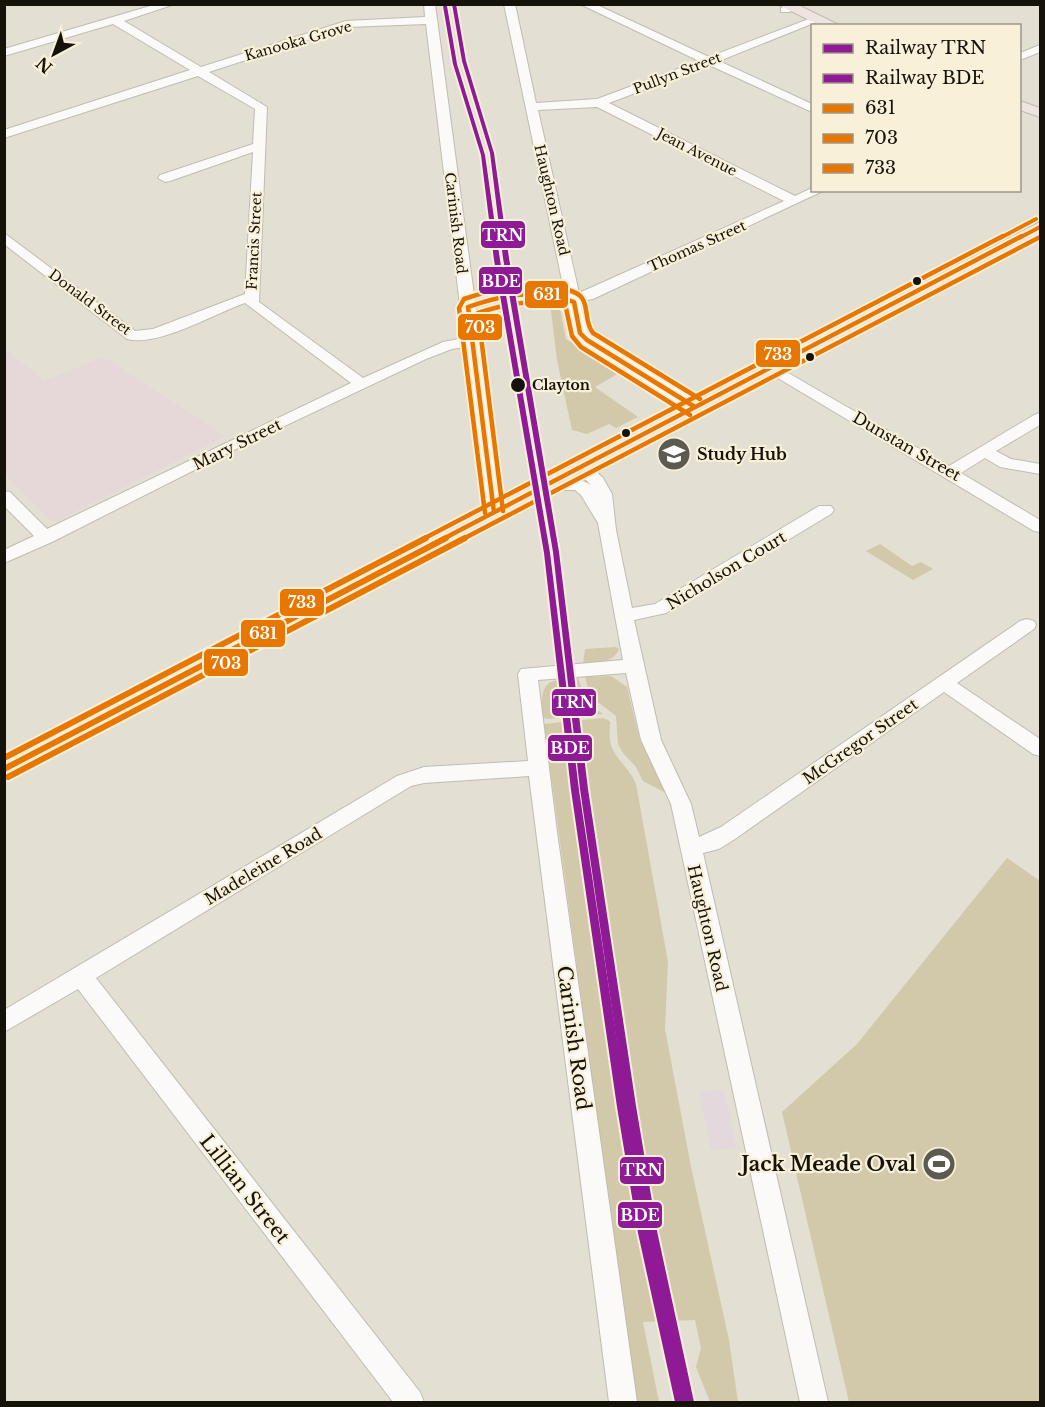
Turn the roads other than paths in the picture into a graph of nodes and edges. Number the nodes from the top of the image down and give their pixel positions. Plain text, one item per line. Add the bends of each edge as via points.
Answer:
1 (170, 4) edge
2 (429, 4) edge
3 (509, 4) edge
4 (585, 4) edge
5 (772, 4) edge
6 (790, 7) edge
7 (431, 20) junction
8 (116, 21) junction
9 (818, 22) edge
10 (811, 25) edge
11 (1041, 48) edge
12 (4, 53) edge
13 (1021, 57) edge
14 (709, 61) junction
15 (199, 71) junction
16 (598, 103) junction
17 (1021, 105) edge
18 (531, 107) junction
19 (811, 107) edge
20 (1041, 113) edge
21 (4, 134) edge
22 (259, 146) junction
23 (165, 178) dead end
24 (815, 192) edge
25 (795, 201) junction
26 (1041, 227) edge
27 (4, 237) edge
28 (251, 297) junction
29 (574, 298) junction
30 (472, 341) junction
31 (771, 368) junction
32 (363, 385) junction
33 (695, 407) junction
34 (1041, 418) edge
35 (985, 452) junction
36 (581, 467) junction
37 (1041, 469) edge
38 (951, 472) junction
39 (544, 486) junction
40 (4, 496) edge
41 (825, 510) dead end
42 (494, 512) junction
43 (606, 521) junction
44 (1041, 527) edge
45 (46, 538) junction
46 (4, 557) edge
47 (623, 616) junction
48 (1027, 625) dead end
49 (634, 666) junction
50 (944, 683) junction
51 (1041, 749) edge
52 (10, 764) edge
53 (539, 768) junction
54 (690, 847) junction
55 (81, 976) junction
56 (4, 1022) edge
57 (410, 1402) edge
58 (623, 1402) edge
59 (814, 1402) edge

1 - 8 street
2 - 7 street, Carinish Road
3 - 18 street, Haughton Road
4 - 14 street
5 - 6 main road
6 - 9 main road
7 - 15 street, Kanooka Grove via 346,24
7 - 30 street, Carinish Road
8 - 12 street
8 - 15 street, Francis Street
10 - 14 street, Pullyn Street
11 - 13 street
14 - 16 street, Pullyn Street
14 - 19 street
15 - 21 street, Kanooka Grove
15 - 22 street, Francis Street via 261,107
16 - 18 street, Pullyn Street
16 - 25 street, Jean Avenue
17 - 20 main road
18 - 29 street, Haughton Road
22 - 23 street
22 - 28 street, Francis Street
24 - 25 street, Thomas Street
25 - 29 street, Thomas Street via 588,296
26 - 31 main road
27 - 28 street, Donald Street via 132,336 150,335
28 - 32 street, Francis Street via 252,304
29 - 33 street, Haughton Road via 580,333 587,340
30 - 32 street, Mary Street via 448,345
30 - 42 street, Carinish Road
31 - 33 main road
31 - 38 street, Dunstan Street
32 - 45 street, Mary Street
33 - 36 main road
34 - 35 street
35 - 37 street via 1006,463
35 - 38 street
36 - 39 main road
36 - 43 street, Haughton Road via 602,486
38 - 44 street, Dunstan Street
39 - 42 main road
39 - 43 street via 569,483 583,487
40 - 45 street
41 - 47 street, Nicholson Court via 660,609
42 - 52 main road
43 - 47 street, Haughton Road
45 - 46 street, Mary Street
47 - 49 street, Haughton Road
48 - 50 street, McGregor Street
49 - 53 street, Carinish Road via 528,674
49 - 54 street, Haughton Road via 647,729 678,795
50 - 51 street
50 - 54 street, McGregor Street via 728,833 711,843
53 - 55 street, Madeleine Road via 424,775 404,781
53 - 58 street, Carinish Road
54 - 59 street, Haughton Road
55 - 56 street, Madeleine Road
55 - 57 street, Lillian Street

